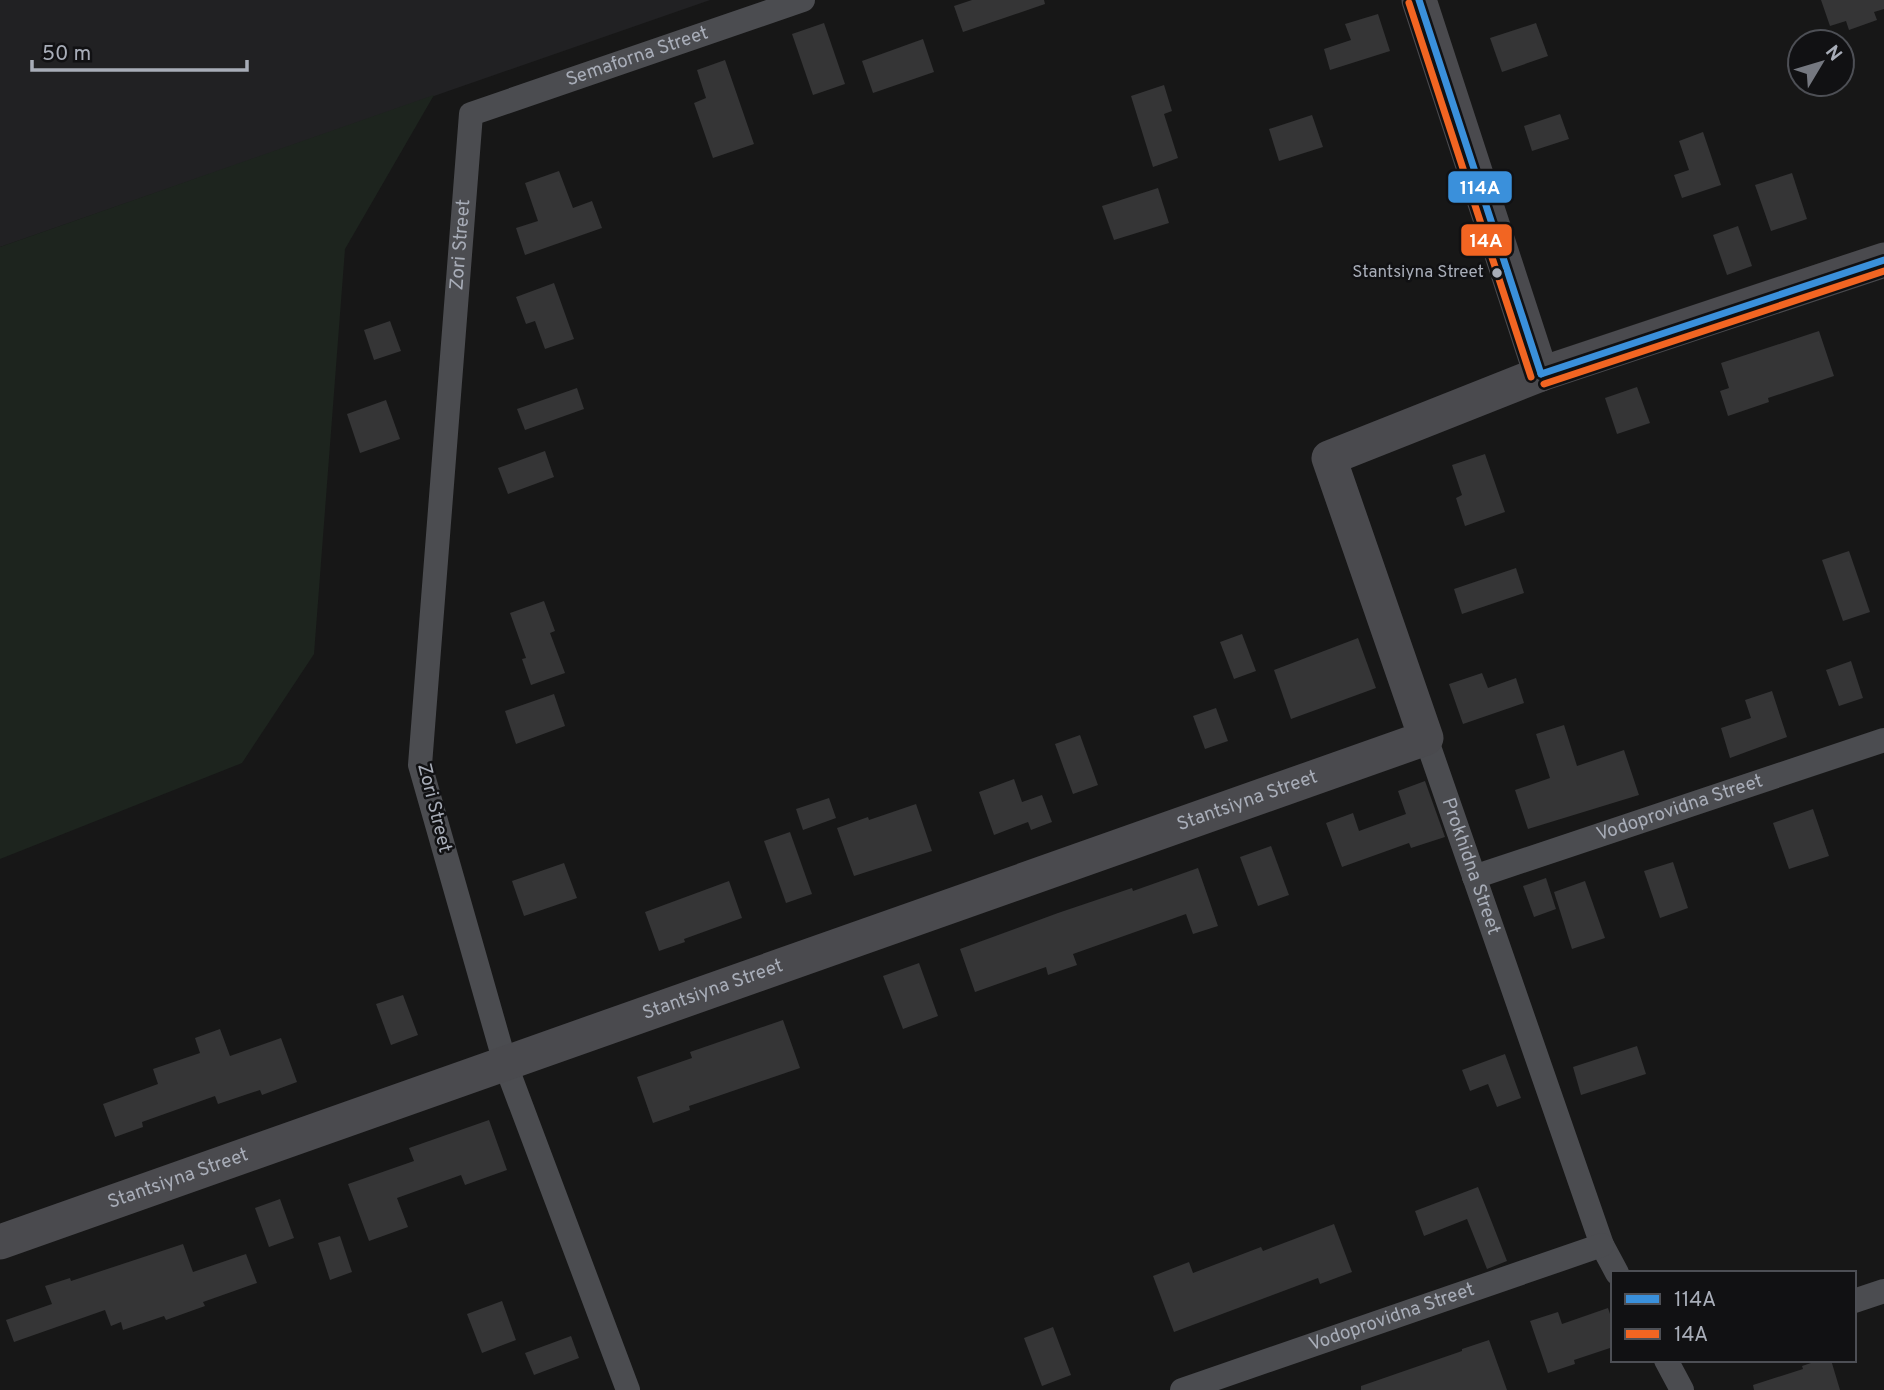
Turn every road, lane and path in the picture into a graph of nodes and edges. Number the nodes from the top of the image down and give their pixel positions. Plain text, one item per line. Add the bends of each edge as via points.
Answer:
1 (803, 0) edge
2 (1419, 0) edge
3 (471, 114) joint
4 (1884, 260) edge
5 (1541, 374) junction
6 (1426, 738) junction
7 (1884, 740) edge
8 (1474, 877) junction
9 (505, 1063) junction
10 (0, 1242) edge
11 (1602, 1245) junction
12 (1617, 1271) edge
13 (1884, 1291) edge
14 (1856, 1300) edge
15 (1669, 1362) edge
16 (628, 1390) edge
17 (1182, 1390) edge
18 (1682, 1390) edge

1 - 3 street, Semaforna Street
2 - 5 street
3 - 9 street, Zori Street via 420,765
4 - 5 street
5 - 6 street, Prokhidna Street via 1329,458
6 - 8 street, Prokhidna Street
6 - 9 street, Stantsiyna Street
7 - 8 street, Vodoprovidna Street
8 - 11 street, Prokhidna Street
9 - 10 street, Stantsiyna Street
9 - 16 street, Zori Street
11 - 12 street, Prokhidna Street
11 - 17 street, Vodoprovidna Street
13 - 14 street
15 - 18 street

